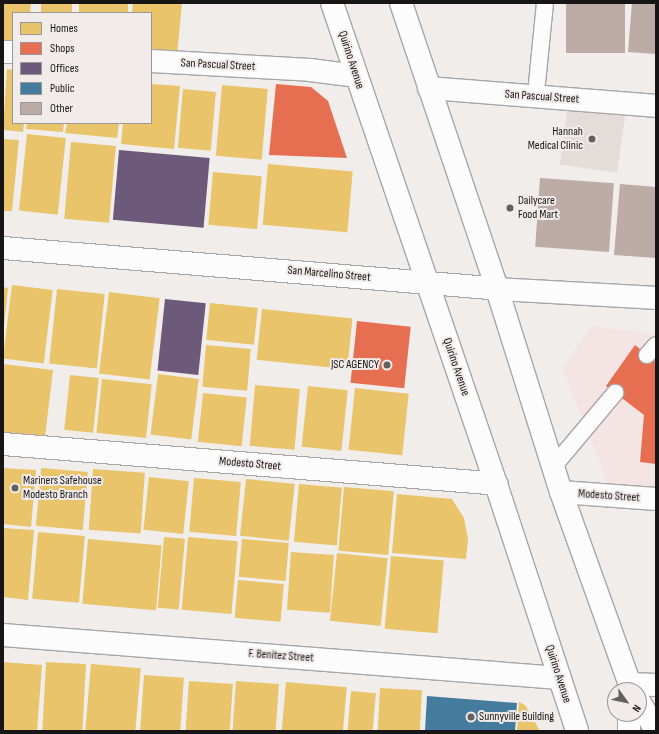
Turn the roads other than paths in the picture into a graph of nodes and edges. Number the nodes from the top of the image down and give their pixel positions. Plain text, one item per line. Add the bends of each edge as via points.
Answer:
1 (332, 3) edge
2 (401, 3) edge
3 (545, 3) edge
4 (152, 61) edge
5 (356, 76) junction
6 (537, 83) dead end
7 (429, 88) junction
8 (656, 106) edge
9 (3, 248) edge
10 (427, 282) junction
11 (497, 289) junction
12 (656, 298) edge
13 (615, 393) dead end
14 (3, 444) edge
15 (553, 467) junction
16 (496, 484) junction
17 (561, 492) junction
18 (656, 499) edge
19 (3, 635) edge
20 (559, 678) junction
21 (629, 682) edge
22 (647, 715) edge
23 (656, 730) edge
24 (577, 731) edge

1 - 5 main road, Quirino Avenue
2 - 7 main road
3 - 6 lane
4 - 5 main road, San Pascual Street via 310,70
5 - 10 main road, Quirino Avenue
7 - 8 main road, San Pascual Street
7 - 11 main road
9 - 10 main road, San Marcelino Street
10 - 11 main road, San Marcelino Street
10 - 16 main road, Quirino Avenue
11 - 12 main road, San Marcelino Street
11 - 15 main road
13 - 15 lane
14 - 16 main road, Modesto Street
15 - 17 main road
16 - 20 main road, Quirino Avenue
17 - 18 main road, Modesto Street
17 - 21 main road
19 - 20 main road, F. Benitez Street
20 - 24 main road, Quirino Avenue
22 - 23 main road

